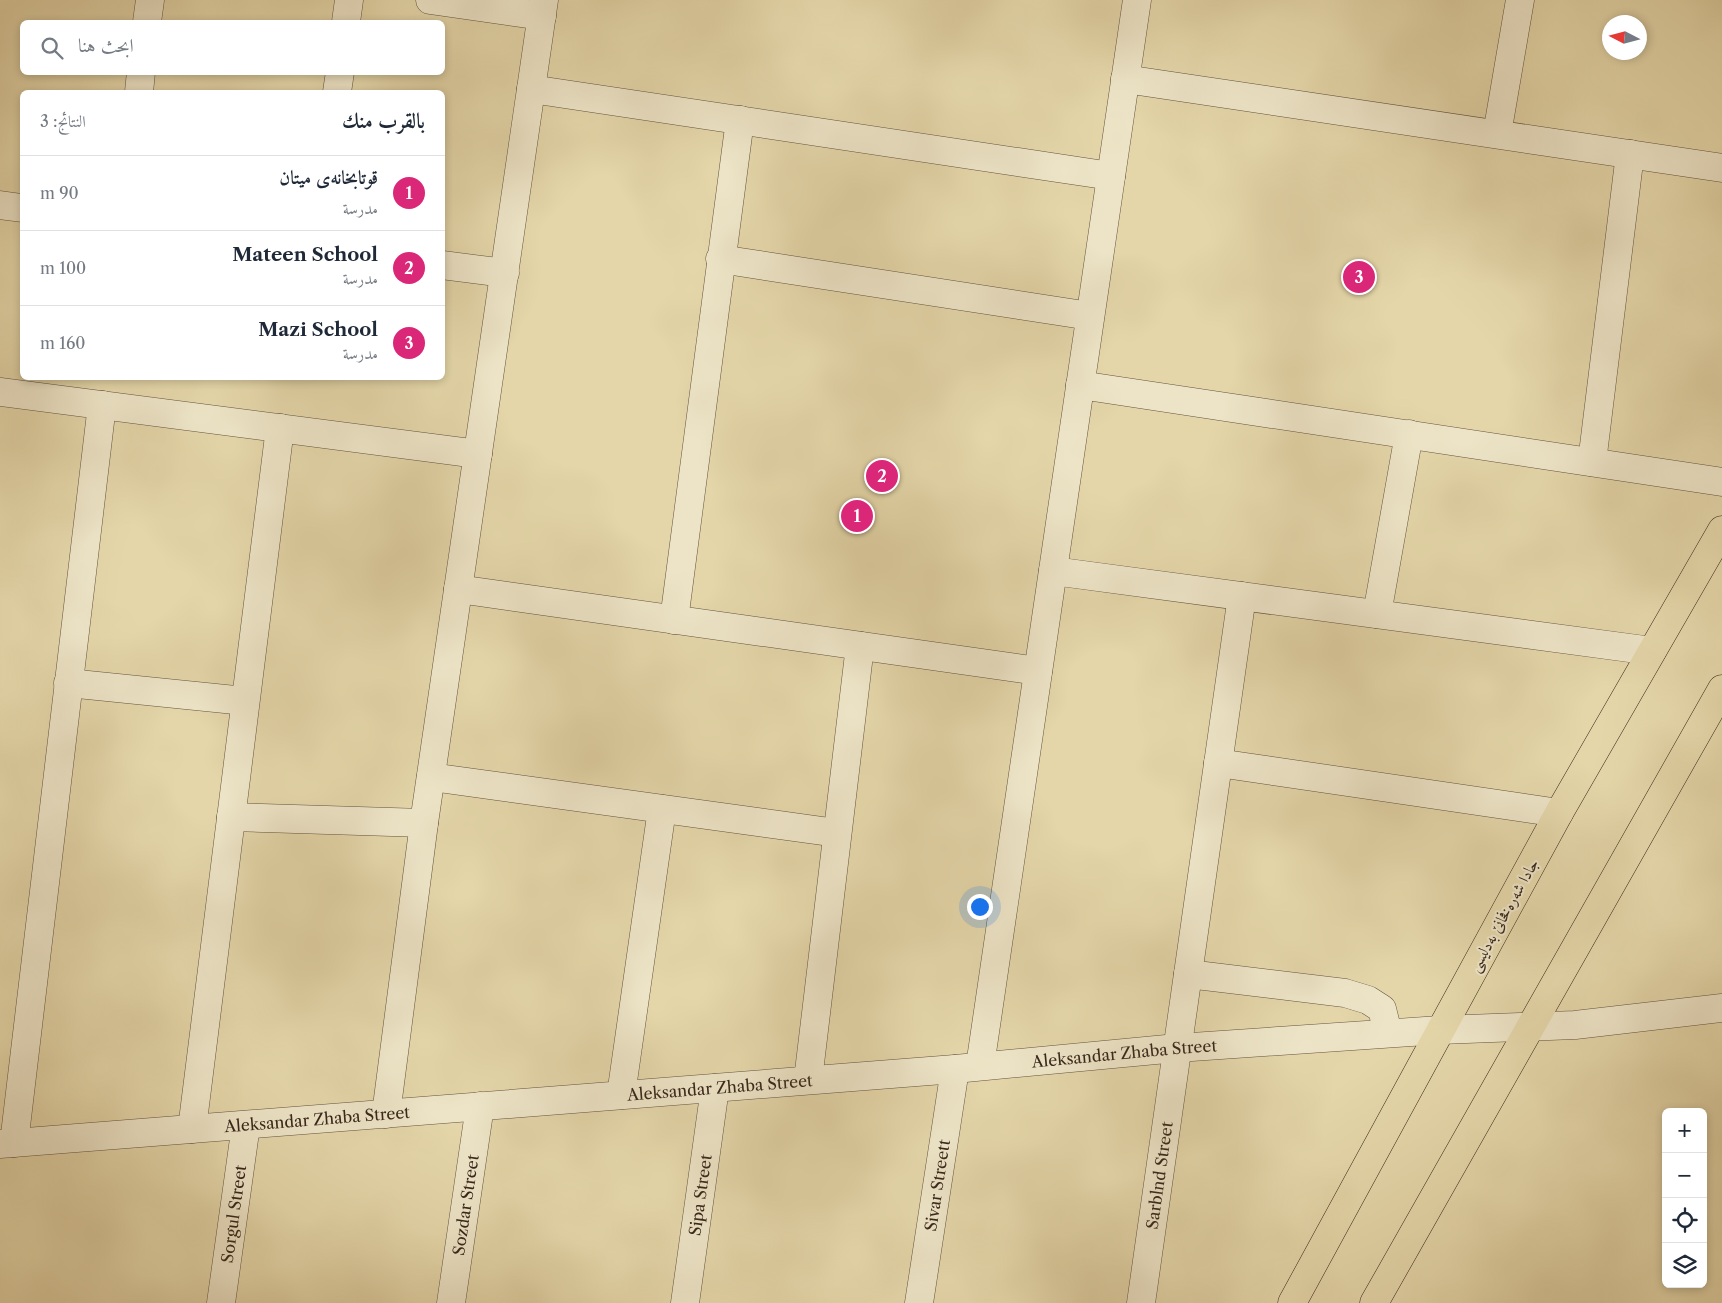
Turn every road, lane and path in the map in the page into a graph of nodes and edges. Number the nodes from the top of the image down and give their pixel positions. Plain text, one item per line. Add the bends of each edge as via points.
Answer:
1 (150, 0) edge
2 (349, 0) edge
3 (430, 0) edge
4 (1136, 0) edge
5 (1520, 0) edge
6 (543, 8) edge
7 (148, 20) edge
8 (346, 20) edge
9 (141, 75) edge
10 (340, 75) edge
11 (1125, 79) junction
12 (531, 89) junction
13 (139, 90) edge
14 (337, 90) edge
15 (740, 120) junction
16 (1498, 134) junction
17 (1630, 154) junction
18 (1722, 168) edge
19 (1111, 176) junction
20 (0, 205) edge
21 (20, 208) edge
22 (720, 259) junction
23 (445, 265) edge
24 (505, 273) junction
25 (1090, 316) junction
26 (1080, 385) junction
27 (0, 392) edge
28 (102, 406) junction
29 (280, 428) junction
30 (1409, 434) junction
31 (478, 454) junction
32 (1592, 462) junction
33 (1722, 482) edge
34 (1722, 530) edge
35 (1053, 571) junction
36 (458, 589) junction
37 (1242, 596) junction
38 (1377, 614) junction
39 (674, 620) junction
40 (860, 646) junction
41 (1652, 651) junction
42 (1038, 671) junction
43 (68, 683) junction
44 (1722, 689) edge
45 (245, 701) junction
46 (1714, 716) edge
47 (1218, 762) junction
48 (431, 777) junction
49 (662, 809) junction
50 (1558, 813) junction
51 (230, 817) junction
52 (424, 823) junction
53 (837, 833) junction
54 (1188, 974) junction
55 (1722, 1008) edge
56 (1530, 1027) junction
57 (1440, 1030) junction
58 (1388, 1033) junction
59 (1177, 1048) junction
60 (968, 1068) junction
61 (808, 1080) junction
62 (715, 1088) junction
63 (621, 1095) junction
64 (480, 1106) junction
65 (386, 1114) junction
66 (246, 1125) junction
67 (192, 1129) junction
68 (7, 1144) edge
69 (220, 1303) edge
70 (451, 1303) edge
71 (685, 1303) edge
72 (919, 1303) edge
73 (1141, 1303) edge
74 (1292, 1303) edge
75 (1374, 1303) edge

1 - 7 street
2 - 8 street
3 - 6 street
4 - 11 street, Sivar Streett
5 - 16 street
6 - 12 street
9 - 13 street
10 - 14 street
11 - 16 street
11 - 19 street, Sivar Streett
12 - 15 street
12 - 24 street
15 - 19 street
15 - 22 street
16 - 17 street
17 - 18 street
17 - 32 street
19 - 25 street, Sivar Streett
20 - 21 street
22 - 25 street
22 - 39 street
23 - 24 street
24 - 31 street
25 - 26 street, Sivar Streett
26 - 30 street
26 - 35 street, Sivar Streett
27 - 28 street
28 - 29 street
28 - 43 street
29 - 31 street
29 - 45 street
30 - 32 street
30 - 38 street
31 - 36 street
32 - 33 street
34 - 41 main road, جادا شەرەفخانێ بەدلیسی
35 - 37 street
35 - 42 street, Sivar Streett
36 - 39 street
36 - 48 street
37 - 38 street
37 - 47 street, Sarblnd Street
38 - 41 street
39 - 40 street
40 - 42 street
40 - 53 street
41 - 50 main road, جادا شەرەفخانێ بەدلیسی
42 - 60 street, Sivar Streett
43 - 45 street
43 - 68 street
44 - 46 main road
45 - 51 street
46 - 56 main road
47 - 50 street
47 - 54 street, Sarblnd Street
48 - 49 street
48 - 52 street
49 - 53 street
49 - 63 street
50 - 57 main road, جادا شەرەفخانێ بەدلیسی
51 - 52 street
51 - 67 street
52 - 65 street
53 - 61 street
54 - 58 street via 1353,995 1382,1009
54 - 59 street, Sarblnd Street
55 - 56 street, Aleksandar Zhaba Street via 1576,1025
56 - 57 street, Aleksandar Zhaba Street
56 - 75 main road
57 - 58 street, Aleksandar Zhaba Street
57 - 74 main road, جادا شەرەفخانێ بەدلیسی
58 - 59 street, Aleksandar Zhaba Street
59 - 60 street, Aleksandar Zhaba Street
59 - 73 street, Sarblnd Street
60 - 61 street, Aleksandar Zhaba Street
60 - 72 street, Sivar Streett
61 - 62 street, Aleksandar Zhaba Street
62 - 63 street, Aleksandar Zhaba Street
62 - 71 street, Sipa Street
63 - 64 street, Aleksandar Zhaba Street
64 - 65 street, Aleksandar Zhaba Street
64 - 70 street, Sozdar Street
65 - 66 street, Aleksandar Zhaba Street
66 - 67 street, Aleksandar Zhaba Street
66 - 69 street, Sorgul Street
67 - 68 street, Aleksandar Zhaba Street

